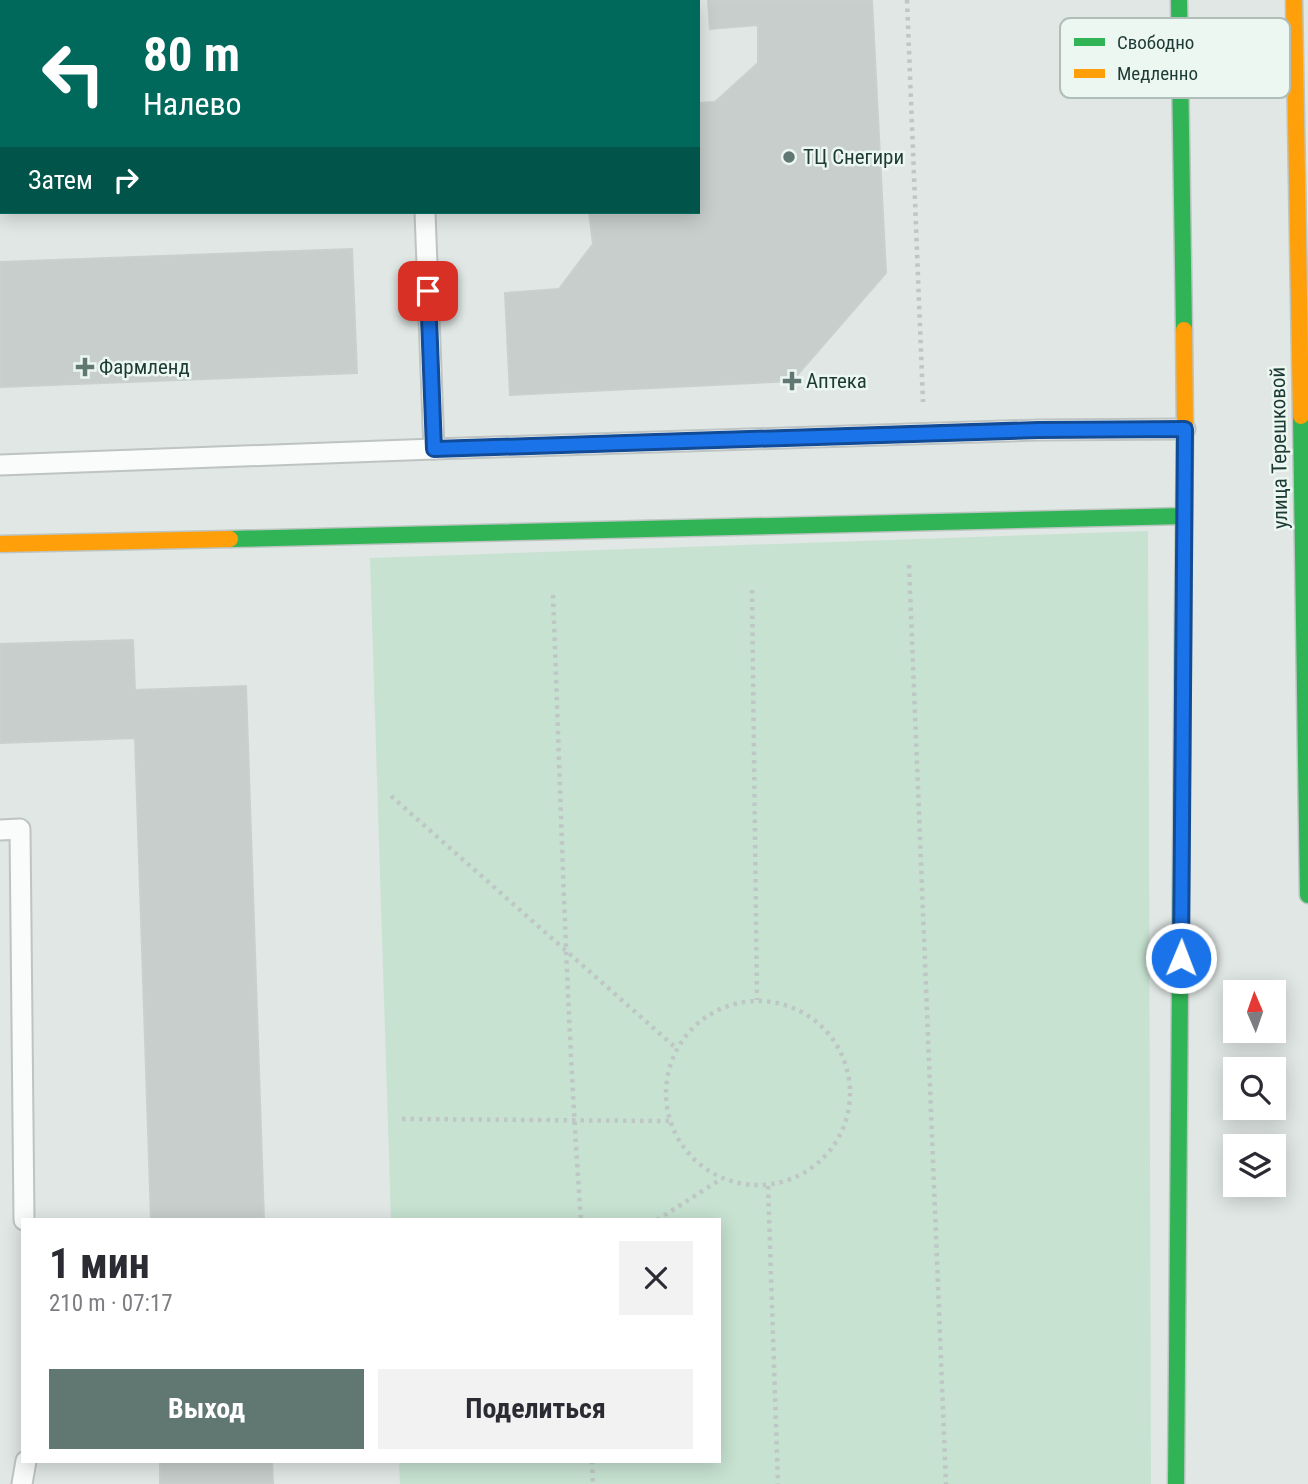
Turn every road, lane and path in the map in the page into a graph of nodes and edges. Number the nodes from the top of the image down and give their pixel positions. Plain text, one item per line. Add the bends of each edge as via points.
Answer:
1 (907, 0) edge
2 (1179, 0) edge
3 (1294, 0) edge
4 (1179, 18) edge
5 (1180, 98) edge
6 (425, 214) edge
7 (1185, 429) junction
8 (924, 434) junction
9 (434, 449) junction
10 (0, 465) edge
11 (1184, 516) junction
12 (907, 522) junction
13 (0, 544) edge
14 (752, 590) dead end
15 (553, 594) dead end
16 (391, 796) dead end
17 (0, 830) edge
18 (1308, 895) edge
19 (566, 952) junction
20 (757, 1000) junction
21 (676, 1049) junction
22 (402, 1119) dead end
23 (574, 1120) junction
24 (669, 1121) junction
25 (722, 1179) junction
26 (768, 1185) junction
27 (24, 1218) edge
28 (581, 1218) edge
29 (660, 1218) edge
30 (26, 1463) edge
31 (592, 1463) edge
32 (22, 1484) edge
33 (593, 1484) edge
34 (778, 1484) edge
35 (946, 1484) edge
36 (1177, 1484) edge

1 - 8 path
2 - 4 street
3 - 18 street, улица Терешковой
5 - 7 street
6 - 9 lane
7 - 8 lane
7 - 11 street
8 - 9 lane
9 - 10 lane
11 - 12 street
11 - 36 street
12 - 13 street
12 - 35 path
14 - 20 path
15 - 19 path
16 - 19 path
17 - 27 lane via 20,829
19 - 21 path
19 - 23 path
20 - 21 path via 725,1007 696,1024
20 - 26 path via 797,1009 824,1027 838,1045 849,1074 851,1105 841,1136 826,1157 799,1177
21 - 24 path via 665,1089
22 - 23 path
23 - 24 path
23 - 28 path
24 - 25 path via 694,1161
25 - 26 path
25 - 29 path
26 - 34 path
30 - 32 lane
31 - 33 path

